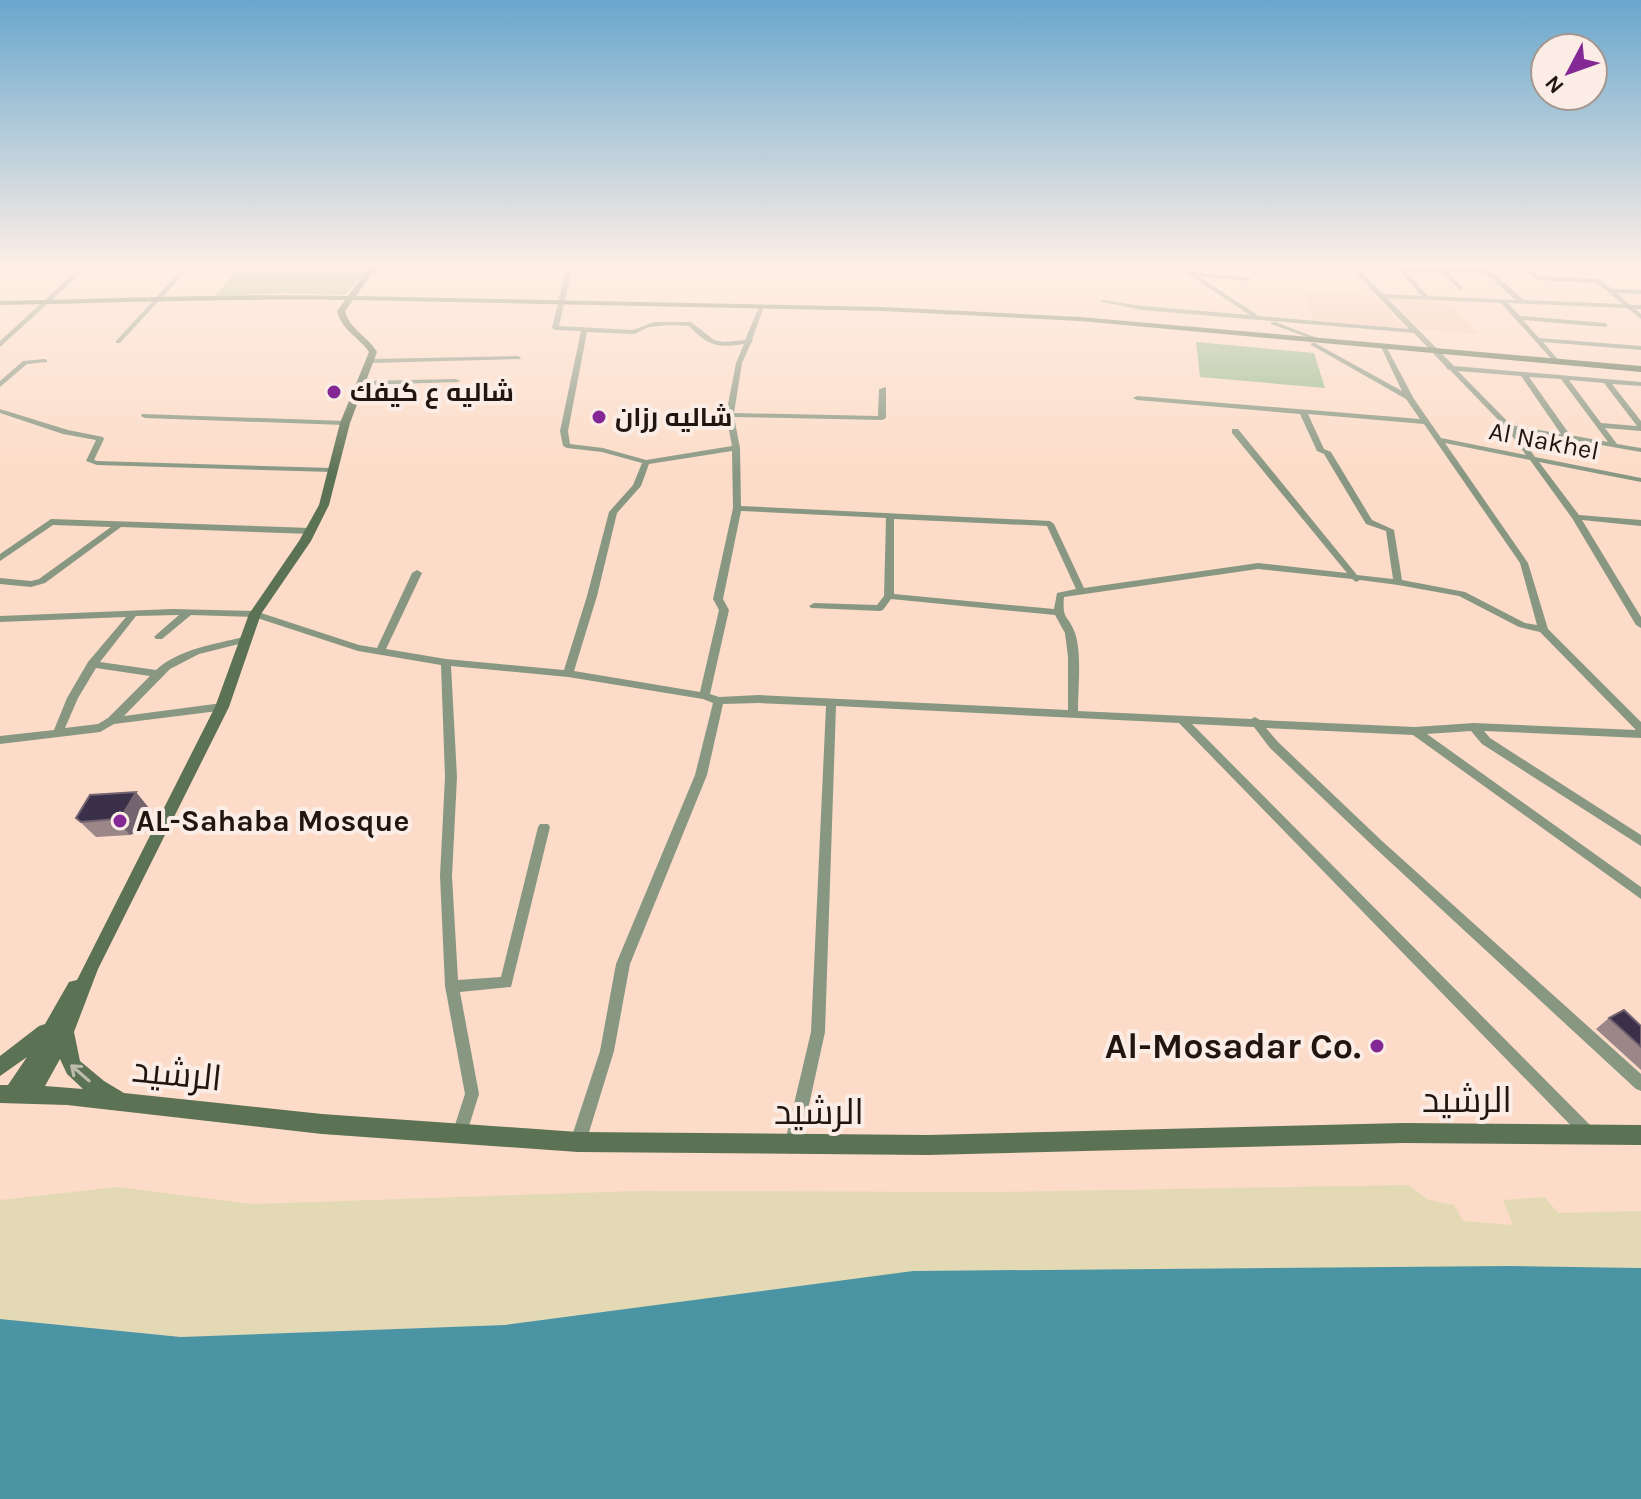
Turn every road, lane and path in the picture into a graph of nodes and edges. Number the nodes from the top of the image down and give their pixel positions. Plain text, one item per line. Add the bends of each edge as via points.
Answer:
1 (125, 335) edge
2 (353, 335) edge
3 (583, 335) edge
4 (700, 335) edge
5 (752, 335) edge
6 (1245, 335) edge
7 (1304, 335) edge
8 (1418, 335) edge
9 (1534, 335) edge
10 (1539, 340) junction
11 (750, 341) junction
12 (1308, 341) junction
13 (118, 342) dead end
14 (1325, 343) junction
15 (1384, 347) junction
16 (1641, 348) edge
17 (1436, 352) junction
18 (518, 358) dead end
19 (45, 361) dead end
20 (372, 361) junction
21 (1557, 362) junction
22 (1449, 368) junction
23 (1636, 368) edge
24 (1524, 375) junction
25 (1563, 377) junction
26 (456, 381) dead end
27 (1606, 381) junction
28 (1641, 381) edge
29 (363, 383) junction
30 (0, 385) edge
31 (883, 389) dead end
32 (1137, 398) dead end
33 (1410, 399) junction
34 (0, 411) edge
35 (1303, 412) junction
36 (730, 415) junction
37 (145, 416) dead end
38 (1426, 422) junction
39 (345, 423) junction
40 (1601, 425) junction
41 (1509, 427) junction
42 (1641, 428) edge
43 (1235, 431) dead end
44 (1568, 438) junction
45 (1440, 440) junction
46 (1615, 446) junction
47 (736, 448) junction
48 (1641, 450) edge
49 (1537, 460) junction
50 (646, 462) junction
51 (332, 470) junction
52 (1641, 480) edge
53 (737, 508) junction
54 (890, 516) junction
55 (1576, 517) junction
56 (1641, 523) edge
57 (118, 525) junction
58 (311, 531) junction
59 (0, 558) edge
60 (417, 573) dead end
61 (1356, 579) junction
62 (0, 581) edge
63 (1398, 582) junction
64 (1081, 591) junction
65 (889, 596) junction
66 (814, 606) dead end
67 (1058, 612) junction
68 (134, 613) junction
69 (188, 613) junction
70 (255, 614) junction
71 (0, 619) edge
72 (1641, 625) edge
73 (1543, 630) junction
74 (159, 637) dead end
75 (244, 640) junction
76 (380, 651) junction
77 (446, 662) junction
78 (92, 664) junction
79 (157, 674) junction
80 (568, 674) junction
81 (704, 696) junction
82 (719, 701) junction
83 (831, 702) junction
84 (222, 707) junction
85 (1073, 712) junction
86 (1182, 720) junction
87 (112, 721) junction
88 (1255, 721) junction
89 (1474, 727) junction
90 (1415, 731) junction
91 (1641, 731) edge
92 (58, 732) junction
93 (0, 740) edge
94 (544, 827) dead end
95 (1641, 841) edge
96 (1641, 894) edge
97 (452, 986) junction
98 (61, 1024) junction
99 (0, 1067) edge
100 (1641, 1084) edge
101 (15, 1093) edge
102 (121, 1103) junction
103 (460, 1134) junction
104 (1589, 1134) junction
105 (1641, 1135) edge
106 (578, 1142) junction
107 (792, 1146) junction

1 - 13 street
2 - 20 street via 371,345
3 - 50 street via 564,431 567,446
4 - 11 street via 713,345
5 - 11 street
6 - 12 street
7 - 14 street
8 - 17 street
9 - 10 street
10 - 16 street
10 - 21 street
11 - 36 street via 739,363
12 - 14 street
12 - 33 street
14 - 15 street
15 - 17 street
15 - 33 street
17 - 21 street
17 - 22 street
18 - 20 street
19 - 30 street via 25,362
20 - 29 street
21 - 23 street
22 - 24 street
22 - 41 street
23 - 28 street
24 - 25 street
24 - 44 street
25 - 27 street
25 - 40 street
26 - 29 street
27 - 28 street
27 - 42 street
29 - 39 street
31 - 36 street via 882,418
32 - 35 street
33 - 38 street
34 - 51 street via 100,439 90,461 97,463
35 - 38 street
35 - 63 street via 1321,451 1327,452 1369,522 1390,530
36 - 47 street
37 - 39 street
38 - 45 street
39 - 51 street
40 - 42 street
40 - 46 street
41 - 44 street
41 - 49 street
43 - 61 street
44 - 46 street
45 - 49 street, Al Nakhel
45 - 73 street via 1524,563
46 - 48 street
47 - 50 street
47 - 53 street
49 - 52 street, Al Nakhel
49 - 55 street
50 - 80 street via 637,486 613,512
51 - 58 street
53 - 54 street
53 - 81 street via 718,599 724,610
54 - 64 street via 1050,524
54 - 65 street
55 - 56 street
55 - 72 street
57 - 58 street
57 - 59 street via 51,522
57 - 62 street via 42,581
58 - 70 street
60 - 76 street
61 - 63 street
61 - 64 street via 1258,566
63 - 73 street via 1462,594
64 - 67 street via 1060,595
65 - 66 street via 880,608
65 - 67 street
67 - 85 street via 1070,633
68 - 69 street
68 - 71 street
68 - 78 street
69 - 70 street
69 - 74 street
70 - 75 street
70 - 76 street
73 - 91 street
75 - 79 street via 196,652
75 - 84 street
76 - 77 street
77 - 80 street
77 - 97 street
78 - 79 street
78 - 92 street via 71,697
79 - 87 street
80 - 81 street
81 - 82 street
82 - 83 street
82 - 106 street via 701,775 623,964 607,1051
83 - 85 street
83 - 107 street via 818,1032
84 - 87 street
84 - 98 street
85 - 86 street
86 - 88 street
86 - 104 street
87 - 92 street via 100,728
88 - 90 street
88 - 100 street via 1378,844
89 - 90 street
89 - 91 street
89 - 95 street via 1486,741
90 - 96 street
92 - 93 street
94 - 97 street via 506,983
97 - 103 street via 472,1094
98 - 99 street
98 - 101 street
102 -> 98 street via 71,1068
101 - 102 street, الرشيد
102 - 103 street, الرشيد
103 - 106 street, الرشيد
104 - 105 street, الرشيد
104 - 107 street, الرشيد
106 - 107 street, الرشيد

